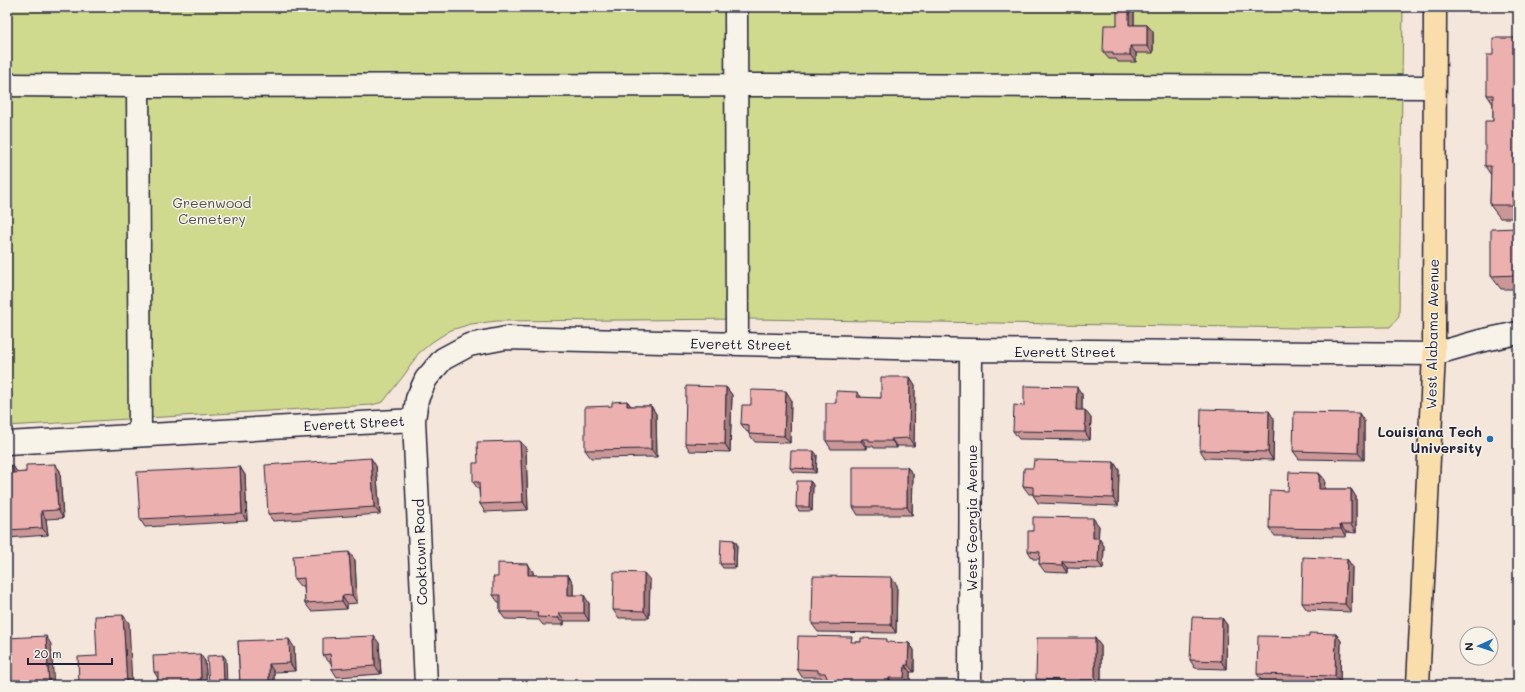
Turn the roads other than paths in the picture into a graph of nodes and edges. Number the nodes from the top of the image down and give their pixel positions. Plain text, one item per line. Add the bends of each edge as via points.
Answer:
1 (736, 7) edge
2 (1435, 7) edge
3 (7, 85) edge
4 (736, 85) junction
5 (138, 86) junction
6 (1434, 87) junction
7 (1518, 333) edge
8 (737, 344) junction
9 (971, 350) junction
10 (1434, 354) junction
11 (414, 420) junction
12 (140, 436) junction
13 (7, 444) edge
14 (426, 685) edge
15 (970, 685) edge
16 (1418, 685) edge

1 - 4 street
2 - 6 main road, West Alabama Avenue
3 - 5 street
4 - 5 street
4 - 6 street
4 - 8 street
5 - 12 street
6 - 10 main road, West Alabama Avenue
7 - 10 street, Everett Street
8 - 9 street, Everett Street
8 - 11 street, Everett Street via 506,338 469,345 443,358 426,379 417,399
9 - 10 street, Everett Street
9 - 15 street, West Georgia Avenue
10 - 16 main road, West Alabama Avenue
11 - 12 street, Everett Street
11 - 14 street, Cooktown Road
12 - 13 street, Everett Street

